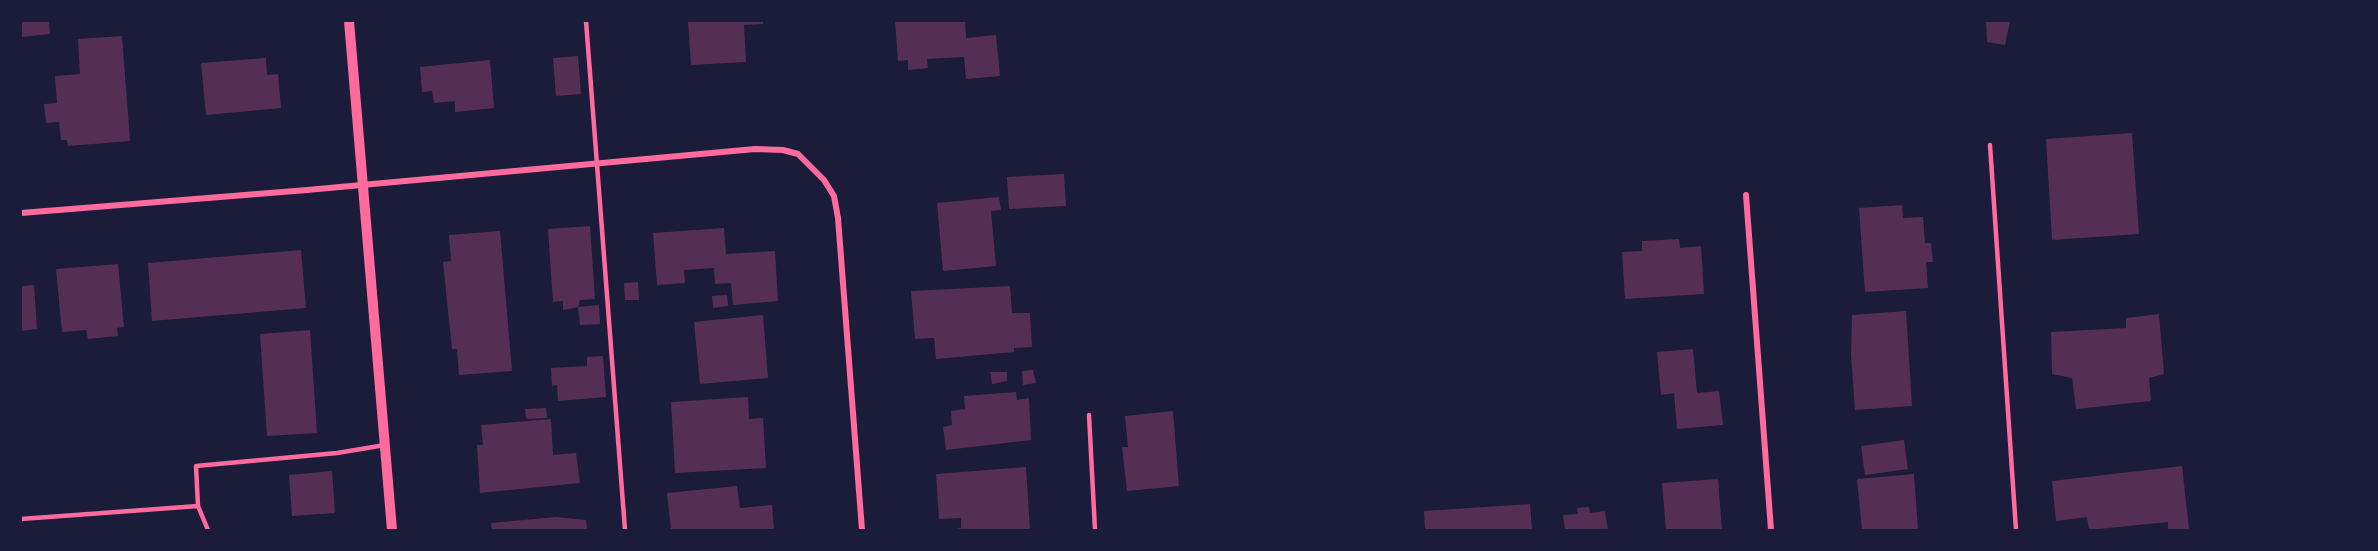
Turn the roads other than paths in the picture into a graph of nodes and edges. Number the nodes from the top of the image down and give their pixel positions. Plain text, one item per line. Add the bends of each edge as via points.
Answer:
1 (349, 21) edge
2 (586, 21) edge
3 (1990, 145) dead end
4 (596, 164) junction
5 (362, 184) junction
6 (1746, 195) dead end
7 (21, 213) edge
8 (1089, 415) dead end
9 (385, 445) junction
10 (198, 506) junction
11 (21, 519) edge
12 (208, 530) edge
13 (392, 530) edge
14 (625, 530) edge
15 (862, 530) edge
16 (1095, 530) edge
17 (1771, 530) edge
18 (2016, 530) edge

1 - 5 street
2 - 4 lane
3 - 18 lane
4 - 5 street
4 - 14 lane
4 - 15 street via 755,149 783,150 798,154 824,180 834,196 837,218
5 - 7 street
5 - 9 street
6 - 17 street
8 - 16 lane
9 - 10 lane via 196,466
9 - 13 street
10 - 11 lane
10 - 12 lane

